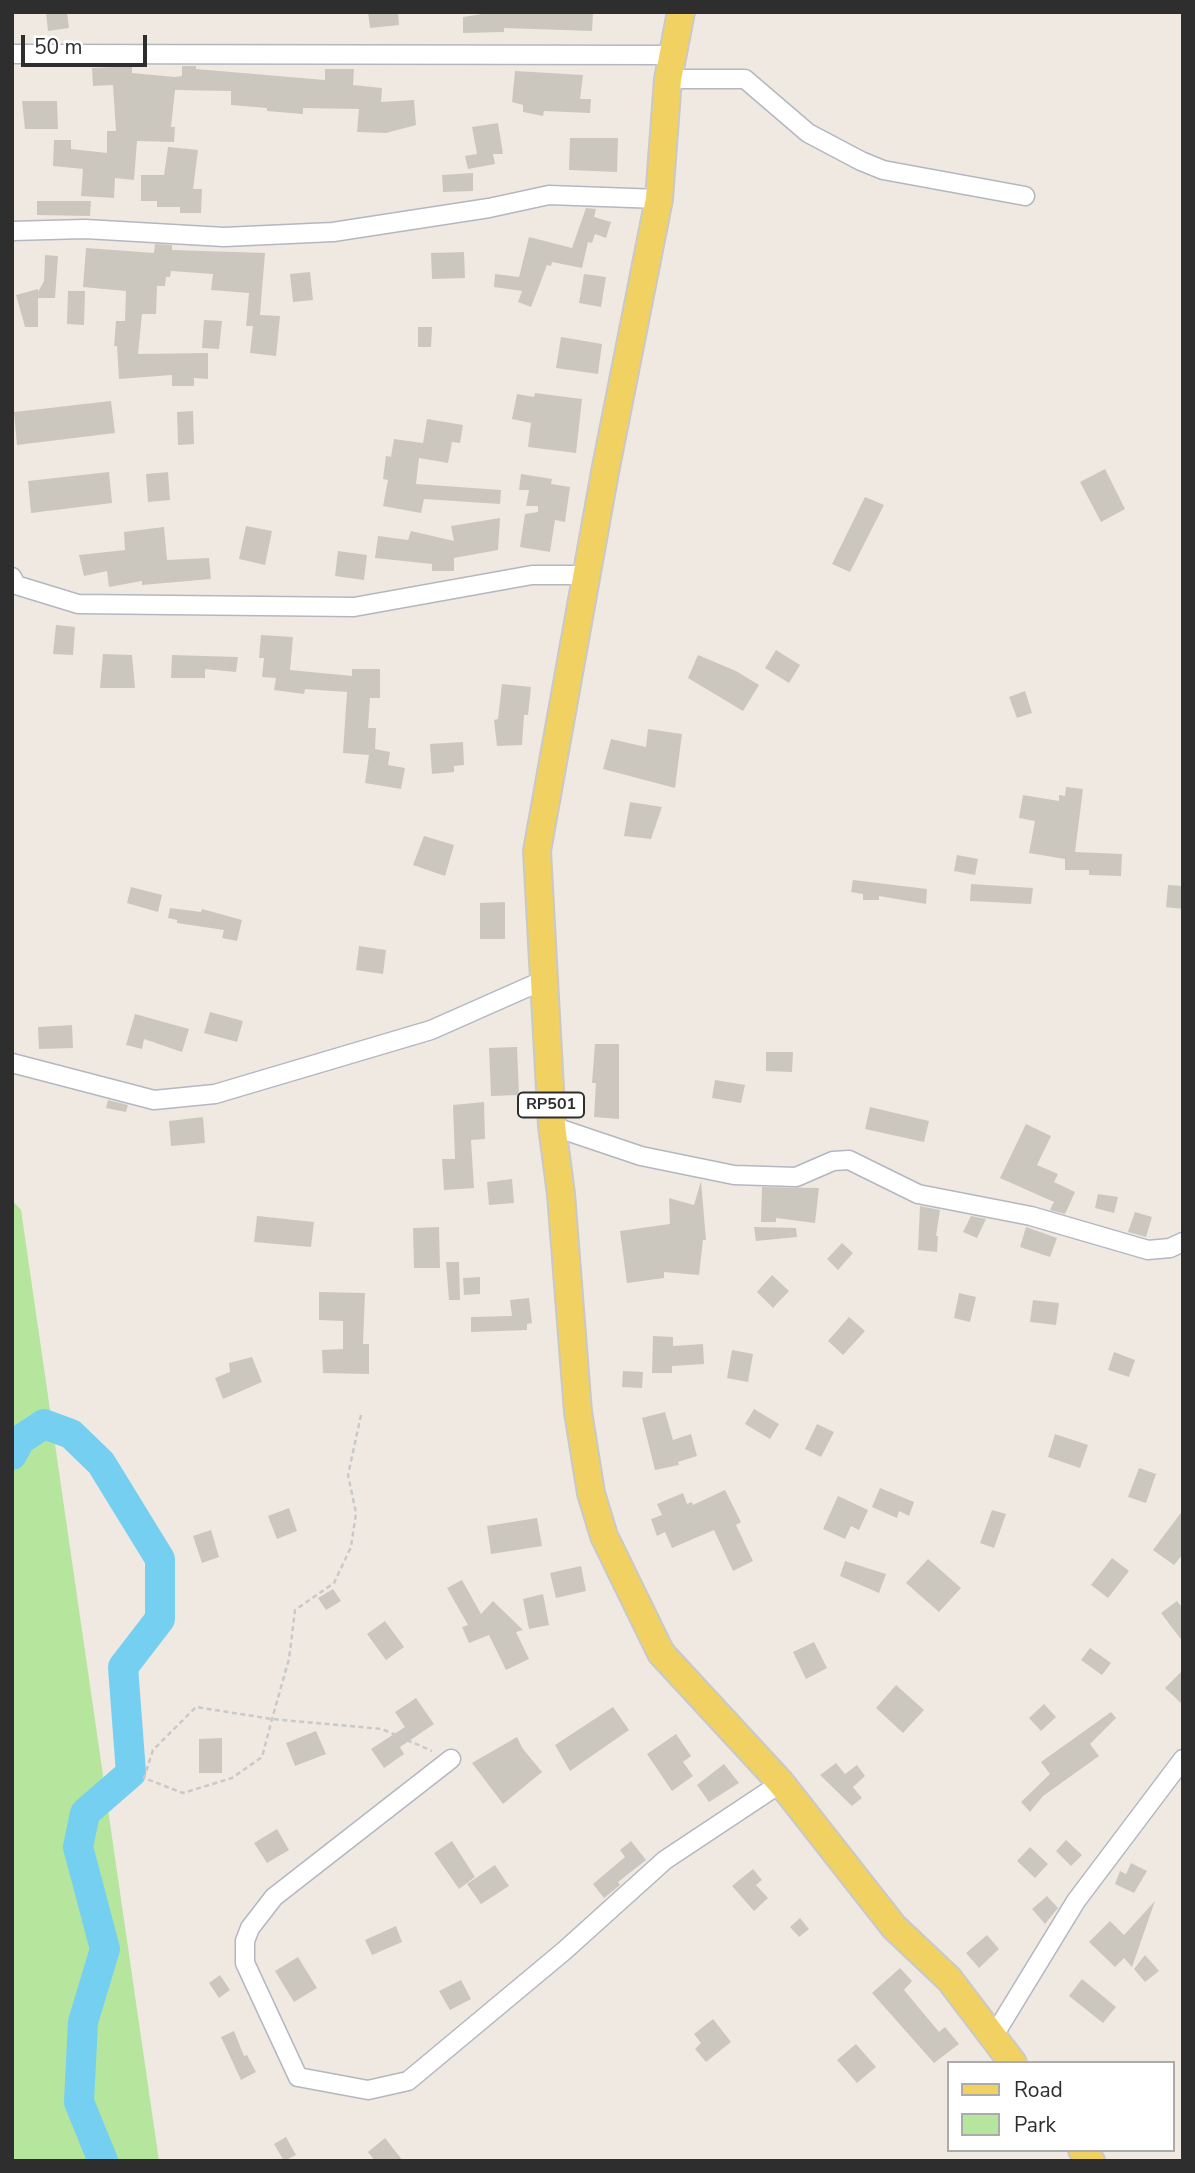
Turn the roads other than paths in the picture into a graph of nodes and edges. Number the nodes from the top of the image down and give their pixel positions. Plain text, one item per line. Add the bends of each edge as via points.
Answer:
1 (681, 12) edge
2 (12, 54) edge
3 (671, 67) junction
4 (1025, 196) dead end
5 (659, 199) junction
6 (12, 231) edge
7 (586, 575) junction
8 (12, 577) edge
9 (544, 980) junction
10 (12, 1063) edge
11 (552, 1125) junction
12 (1183, 1242) edge
13 (451, 1759) road end
14 (1183, 1759) edge
15 (781, 1783) junction
16 (993, 2037) junction
17 (1011, 2061) edge

1 - 3 main road, RP501
2 - 3 street
3 - 4 street via 745,79 808,132 883,170
3 - 5 main road, RP501
5 - 6 street via 549,195 320,233 224,237 85,229
5 - 7 main road, RP501
7 - 8 street via 533,575 340,607 78,604 16,585
7 - 9 main road, RP501 via 537,851
9 - 10 street via 431,1030 215,1094 153,1100
9 - 11 main road, RP501
11 - 12 street via 641,1156 734,1175 796,1177 833,1161 849,1160 918,1194 1031,1216 1148,1250
11 - 15 main road, RP501 via 578,1412 604,1536 661,1653
13 - 15 street via 274,1897 250,1928 245,1963 298,2077 368,2090 408,2081 665,1860
14 - 16 street via 1076,1901
15 - 16 main road, RP501 via 894,1927 949,1979
16 - 17 main road, RP501

